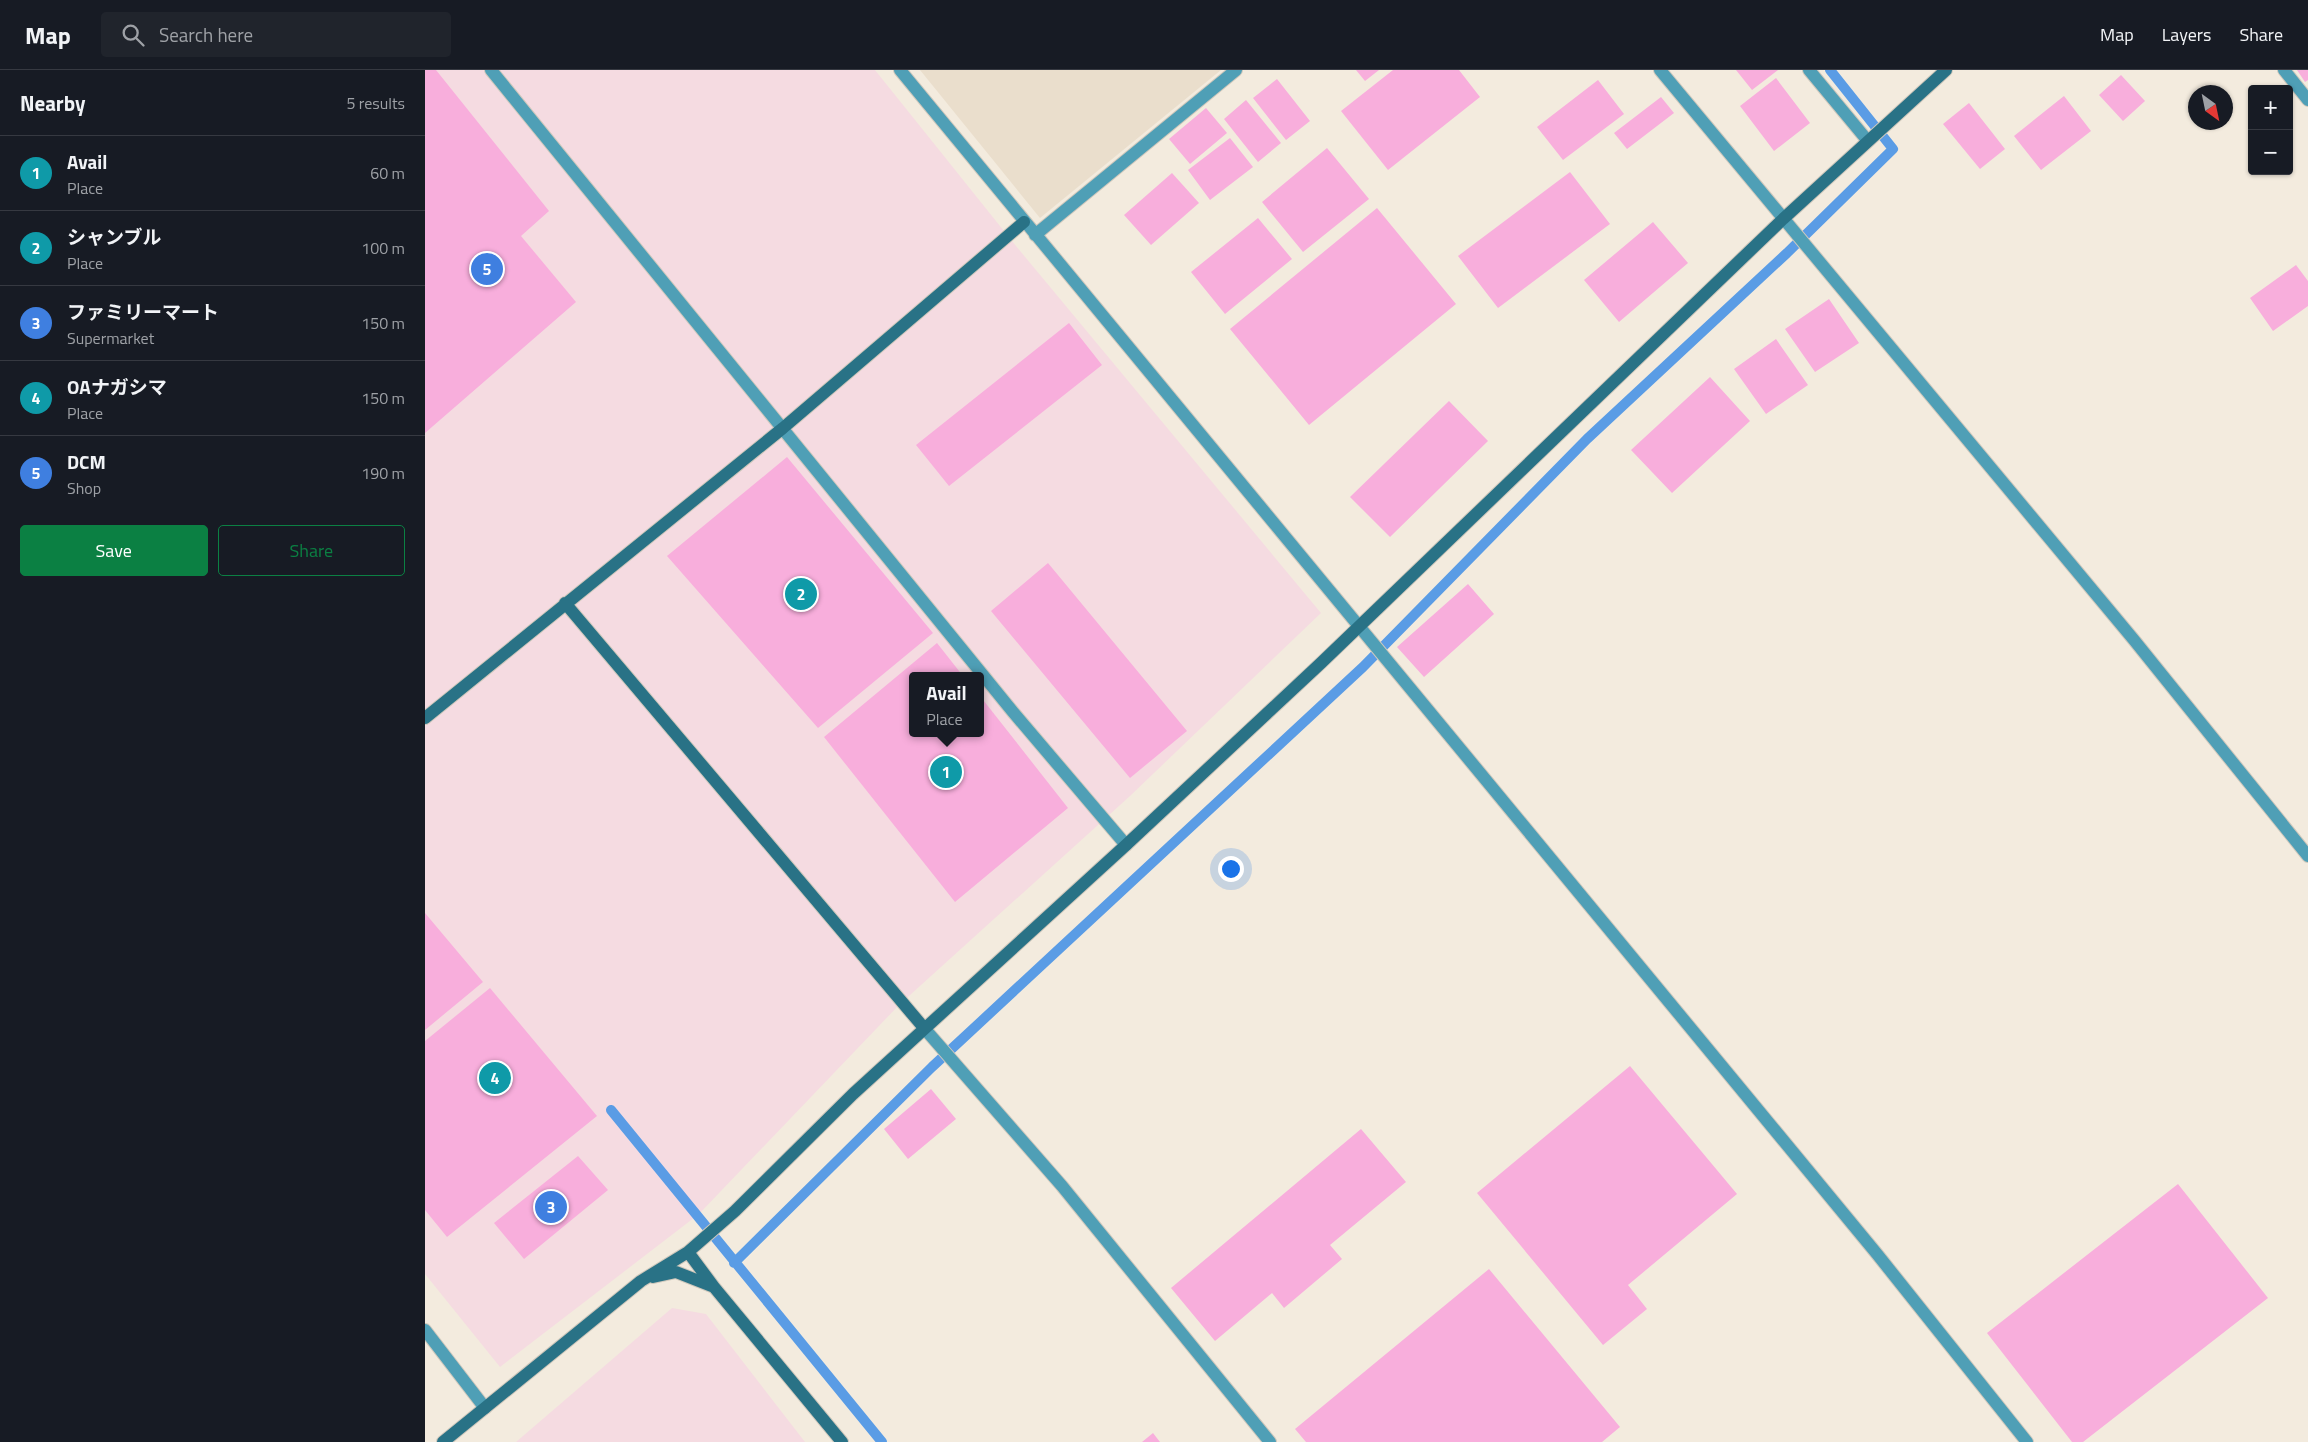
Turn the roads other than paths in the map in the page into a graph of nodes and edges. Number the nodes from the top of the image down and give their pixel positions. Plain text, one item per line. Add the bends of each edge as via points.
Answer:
1 (491, 70) edge
2 (899, 70) edge
3 (1236, 70) edge
4 (1660, 70) edge
5 (1809, 70) edge
6 (1946, 70) edge
7 (2284, 70) edge
8 (2308, 100) edge
9 (1867, 140) junction
10 (1783, 219) junction
11 (1024, 222) junction
12 (1035, 235) junction
13 (783, 428) junction
14 (565, 603) junction
15 (1358, 627) junction
16 (981, 672) edge
17 (984, 676) edge
18 (425, 718) edge
19 (1126, 846) junction
20 (2308, 856) edge
21 (924, 1028) junction
22 (688, 1252) junction
23 (641, 1281) junction
24 (714, 1287) junction
25 (425, 1330) edge
26 (485, 1408) junction
27 (443, 1442) edge
28 (842, 1442) edge
29 (1270, 1442) edge
30 (2027, 1442) edge

1 - 13 street
2 - 11 street
3 - 12 street
4 - 10 street
5 - 9 street
6 - 9 street
7 - 8 street
9 - 10 street
10 - 15 street
10 - 20 street via 2134,640
11 - 12 street
11 - 13 street
12 - 15 street
13 - 14 street
13 - 16 street
14 - 18 street
14 - 21 street
15 - 19 street
15 - 30 street via 1870,1246
17 - 19 street
19 - 21 street
21 - 22 street via 735,1211
21 - 29 street via 1061,1186
22 - 23 street
22 - 24 street
23 - 24 street via 676,1272
23 - 26 street
24 - 28 street
25 - 26 street
26 - 27 street

